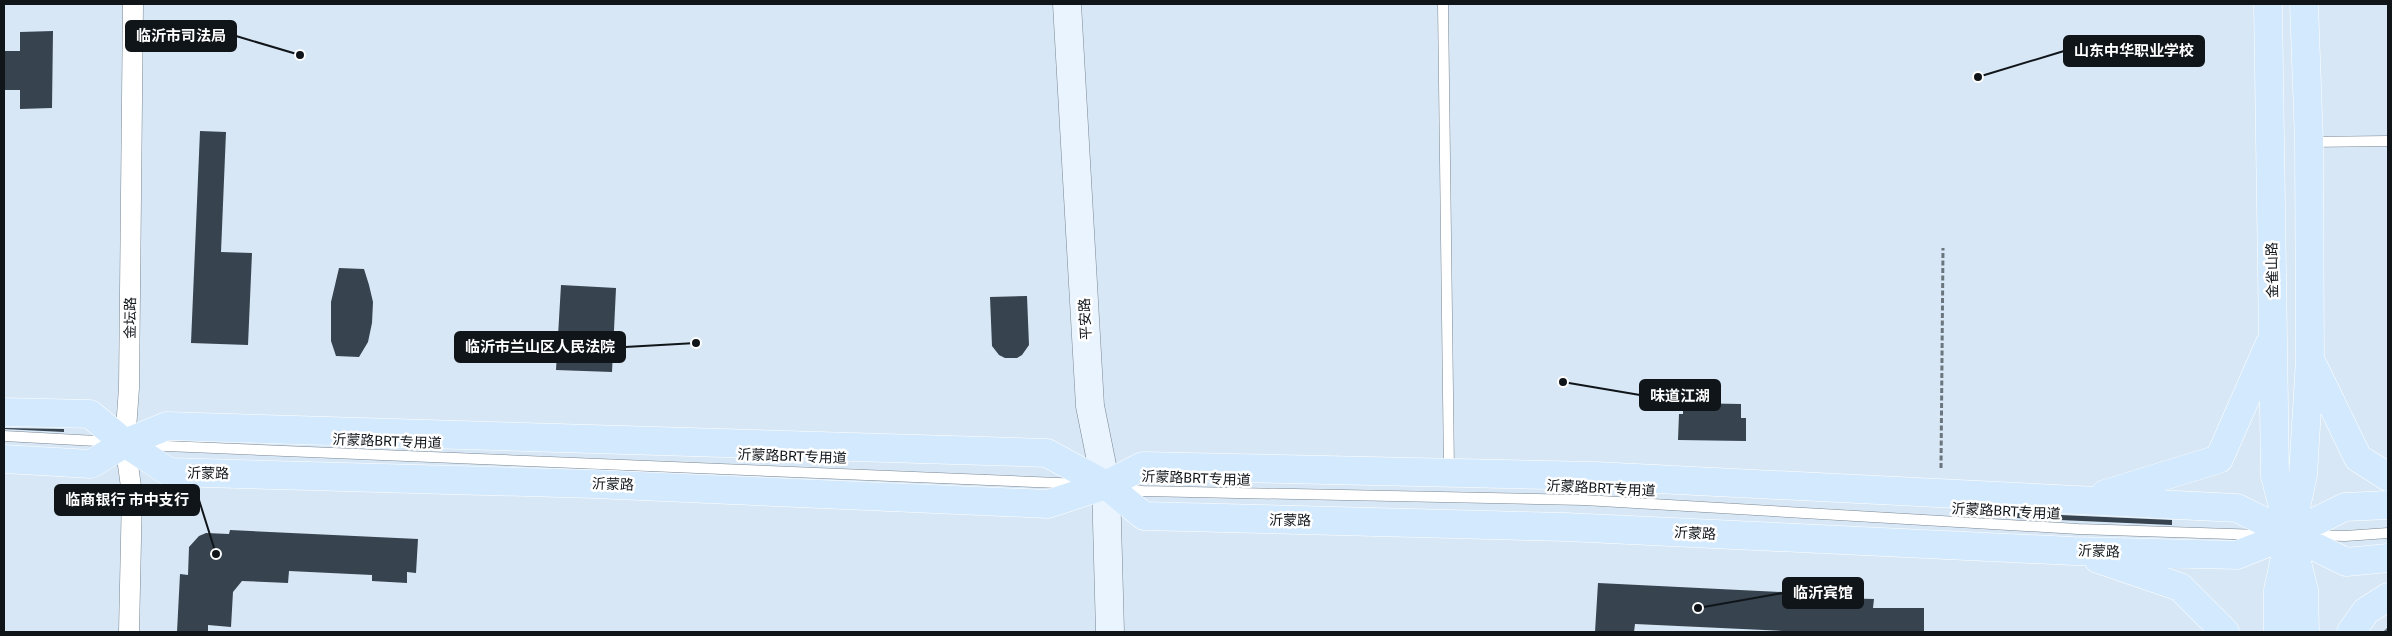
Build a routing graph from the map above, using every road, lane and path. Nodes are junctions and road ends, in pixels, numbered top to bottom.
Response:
1 (133, 4) edge
2 (1066, 4) edge
3 (1443, 4) edge
4 (2268, 4) edge
5 (2304, 4) edge
6 (2388, 140) edge
7 (2309, 142) junction
8 (1943, 248) dead end
9 (2273, 336) junction
10 (2310, 359) junction
11 (4, 412) edge
12 (4, 436) edge
13 (125, 443) junction
14 (4, 459) edge
15 (1941, 468) dead end
16 (1449, 471) junction
17 (2388, 478) edge
18 (1106, 485) junction
19 (2086, 500) junction
20 (2388, 505) edge
21 (2388, 533) edge
22 (2290, 534) junction
23 (2073, 551) junction
24 (2388, 558) edge
25 (2388, 597) edge
26 (2388, 629) edge
27 (130, 632) edge
28 (1110, 632) edge
29 (2225, 632) edge
30 (2278, 632) edge
31 (2305, 632) edge
32 (2351, 632) edge
33 (2385, 632) edge

1 - 13 street, 金坛路
2 - 18 main road, 平安路
3 - 16 lane
4 - 9 main road, 金雀山路
5 - 7 main road, 金雀山路
6 - 7 lane
7 - 10 main road, 金雀山路
8 - 15 path
9 - 19 main road
9 - 22 main road, 金雀山路
10 - 17 main road
10 - 22 main road, 金雀山路
11 - 13 main road, 沂蒙路
12 - 13 lane
13 - 14 main road, 沂蒙路
13 - 18 main road, 沂蒙路
13 - 18 main road, 沂蒙路
13 - 27 street, 金坛路
16 - 18 main road, 沂蒙路
16 - 19 main road, 沂蒙路
18 - 22 lane, 沂蒙路BRT专用道
18 - 23 main road, 沂蒙路
18 - 28 main road, 平安路
19 - 22 main road, 沂蒙路
20 - 22 main road, 沂蒙路
21 - 22 lane, 沂蒙路BRT专用道
22 - 23 main road, 沂蒙路
22 - 24 main road, 沂蒙路
22 - 30 main road, 金雀山路
22 - 31 main road, 金雀山路
23 - 29 main road
25 - 32 main road
26 - 33 path

